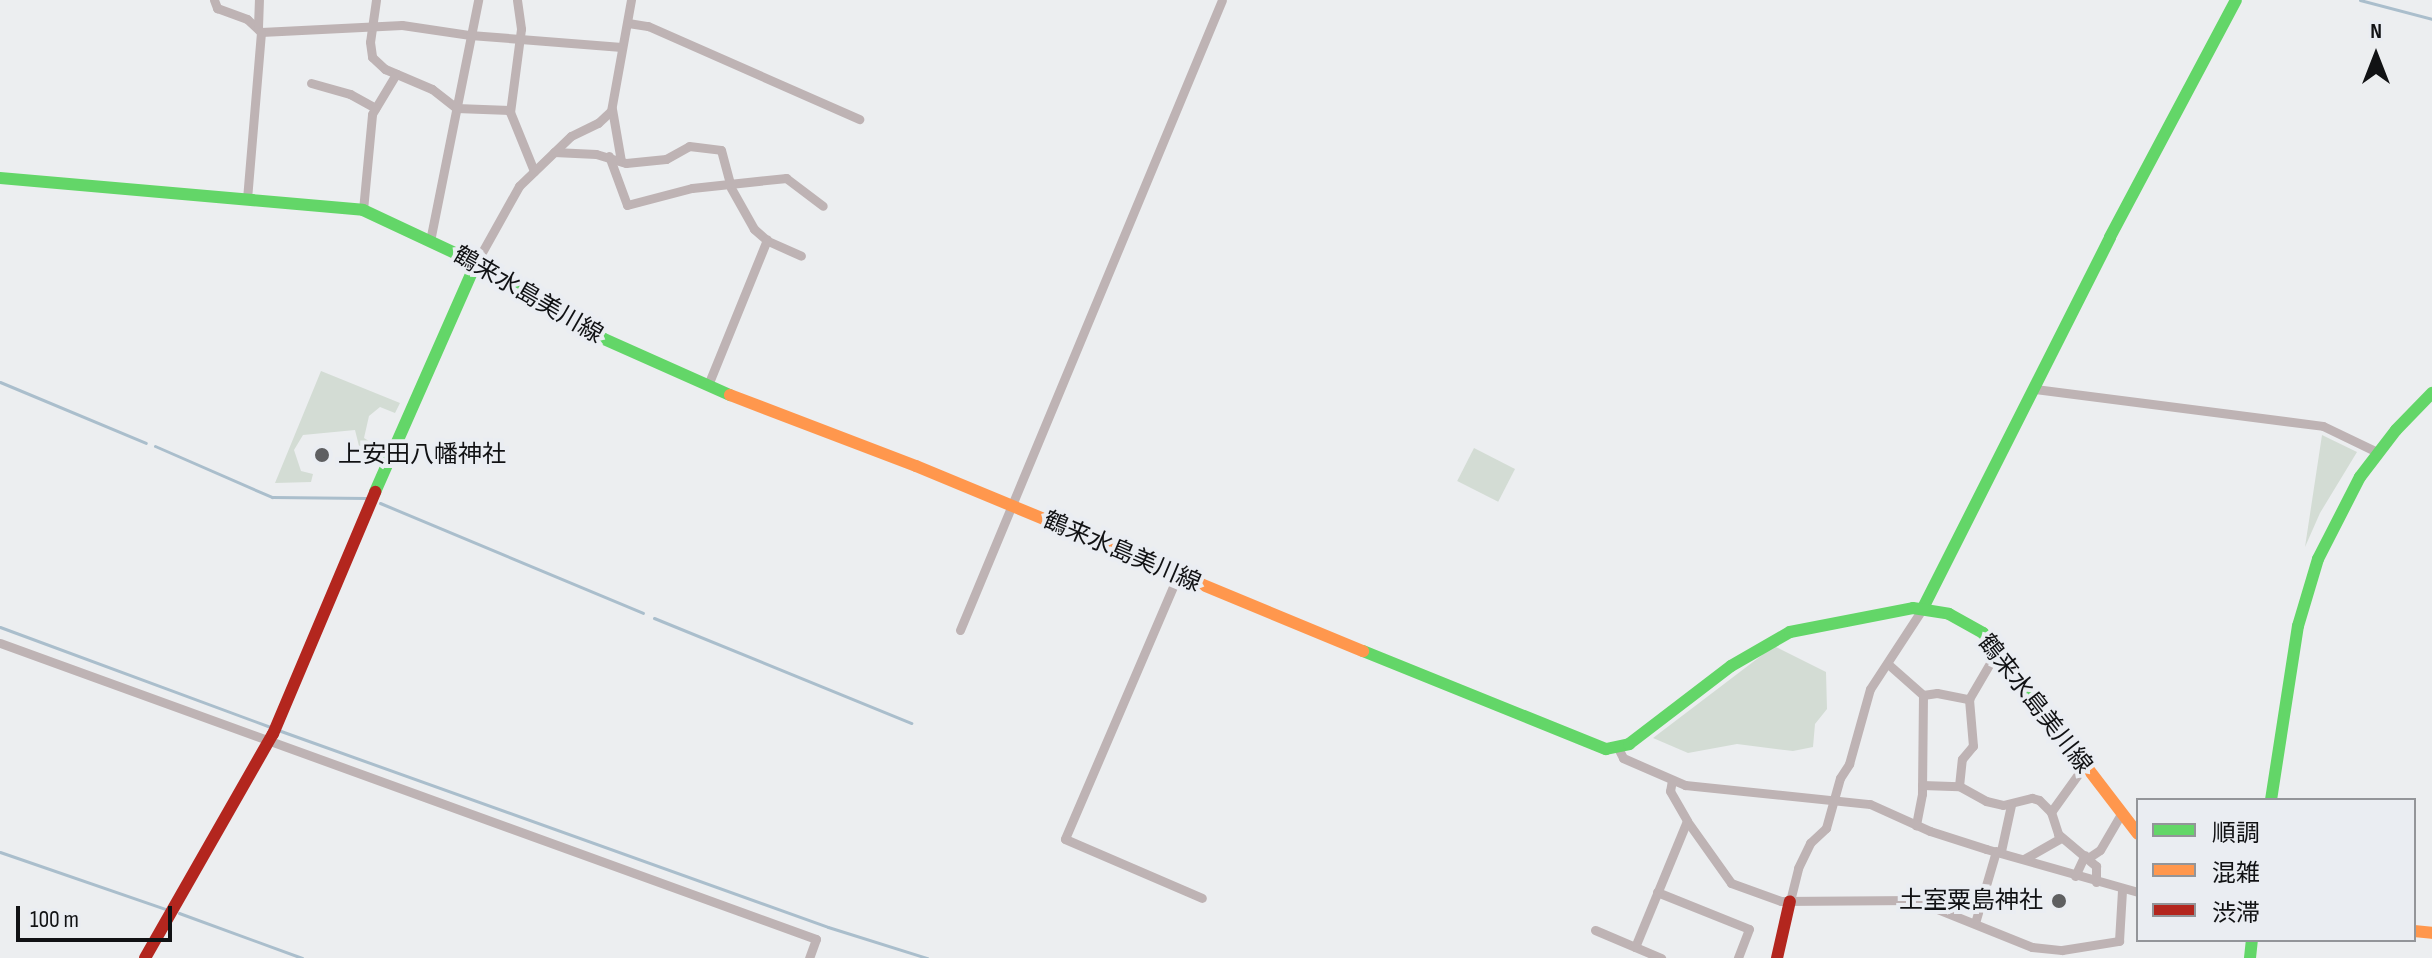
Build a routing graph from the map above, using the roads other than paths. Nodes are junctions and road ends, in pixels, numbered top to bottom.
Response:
1 (214, 0) edge
2 (259, 0) edge
3 (376, 0) edge
4 (478, 0) edge
5 (517, 0) edge
6 (631, 0) edge
7 (1222, 0) edge
8 (2236, 0) edge
9 (628, 23) junction
10 (374, 28) junction
11 (259, 29) junction
12 (470, 35) junction
13 (518, 39) junction
14 (622, 47) junction
15 (396, 74) junction
16 (311, 83) dead end
17 (611, 106) junction
18 (375, 108) junction
19 (456, 108) junction
20 (510, 110) junction
21 (859, 119) dead end
22 (554, 152) junction
23 (609, 156) junction
24 (621, 161) junction
25 (534, 171) junction
26 (0, 178) edge
27 (729, 182) junction
28 (247, 199) junction
29 (823, 206) dead end
30 (363, 210) junction
31 (767, 240) junction
32 (430, 241) junction
33 (801, 256) dead end
34 (476, 263) junction
35 (708, 385) junction
36 (2035, 389) junction
37 (2432, 393) edge
38 (2379, 453) junction
39 (1012, 506) junction
40 (1178, 575) junction
41 (1923, 608) junction
42 (960, 630) dead end
43 (0, 643) edge
44 (1997, 651) junction
45 (1888, 664) junction
46 (1923, 695) junction
47 (1969, 699) junction
48 (273, 734) junction
49 (1618, 748) junction
50 (2084, 766) junction
51 (1672, 780) junction
52 (1922, 785) junction
53 (1959, 786) junction
54 (2271, 798) edge
55 (1835, 799) junction
56 (2011, 805) junction
57 (2051, 812) junction
58 (2121, 814) junction
59 (1687, 821) junction
60 (1916, 825) junction
61 (2136, 832) edge
62 (2061, 838) junction
63 (1998, 851) junction
64 (2086, 856) junction
65 (2024, 859) junction
66 (2075, 876) junction
67 (2096, 882) junction
68 (2122, 890) junction
69 (1657, 892) junction
70 (2136, 892) edge
71 (1202, 898) dead end
72 (1790, 901) junction
73 (1975, 923) junction
74 (1595, 930) dead end
75 (1635, 947) junction
76 (145, 958) edge
77 (809, 958) edge
78 (1661, 958) edge
79 (1738, 958) edge
80 (1777, 958) edge

1 - 11 street
2 - 11 street
3 - 10 street
4 - 12 street
5 - 13 street
6 - 9 street
7 - 39 street
8 - 36 main road
9 - 14 street
9 - 21 street
10 - 11 street
10 - 12 street
10 - 15 street
11 - 28 street
12 - 13 street
12 - 19 street
13 - 14 street
13 - 20 street
14 - 17 street
15 - 18 street
15 - 19 street
16 - 18 street
17 - 22 street
17 - 24 street
18 - 30 street
19 - 20 street
19 - 32 street
20 - 25 street
22 - 23 street
22 - 25 street
23 - 24 street
23 - 27 street
24 - 27 street
25 - 34 street
26 - 28 main road, 鶴来水島美川線
27 - 29 street
27 - 31 street
28 - 30 main road, 鶴来水島美川線
30 - 32 main road, 鶴来水島美川線
31 - 33 street
31 - 35 street
32 - 34 main road, 鶴来水島美川線
34 - 35 main road, 鶴来水島美川線
34 - 48 main road
35 - 39 main road, 鶴来水島美川線
36 - 38 street
36 - 41 main road
37 - 38 main road
38 - 54 main road
39 - 40 main road, 鶴来水島美川線
39 - 42 street
40 - 49 main road, 鶴来水島美川線
40 - 71 street
41 - 44 main road, 鶴来水島美川線
41 - 45 street
41 - 49 main road, 鶴来水島美川線
43 - 48 street
44 - 47 street
44 - 50 main road, 鶴来水島美川線
45 - 46 street
45 - 55 street
46 - 47 street
46 - 52 street
47 - 53 street
48 - 76 main road
48 - 77 street
49 - 51 street
50 - 57 street
50 - 58 main road, 鶴来水島美川線
51 - 55 street
51 - 59 street
52 - 53 street
52 - 60 street
53 - 56 street
55 - 60 street
55 - 72 street
56 - 57 street
56 - 63 street
57 - 62 street
58 - 61 main road, 鶴来水島美川線
58 - 64 street
59 - 69 street
59 - 72 street
60 - 63 street
62 - 64 street
62 - 65 street
63 - 65 street
63 - 73 street
64 - 66 street
64 - 67 street
65 - 66 street
66 - 67 street
67 - 68 street
68 - 70 street
68 - 73 street
69 - 75 street
69 - 79 street
72 - 73 street
72 - 80 main road
74 - 75 street
75 - 78 street

